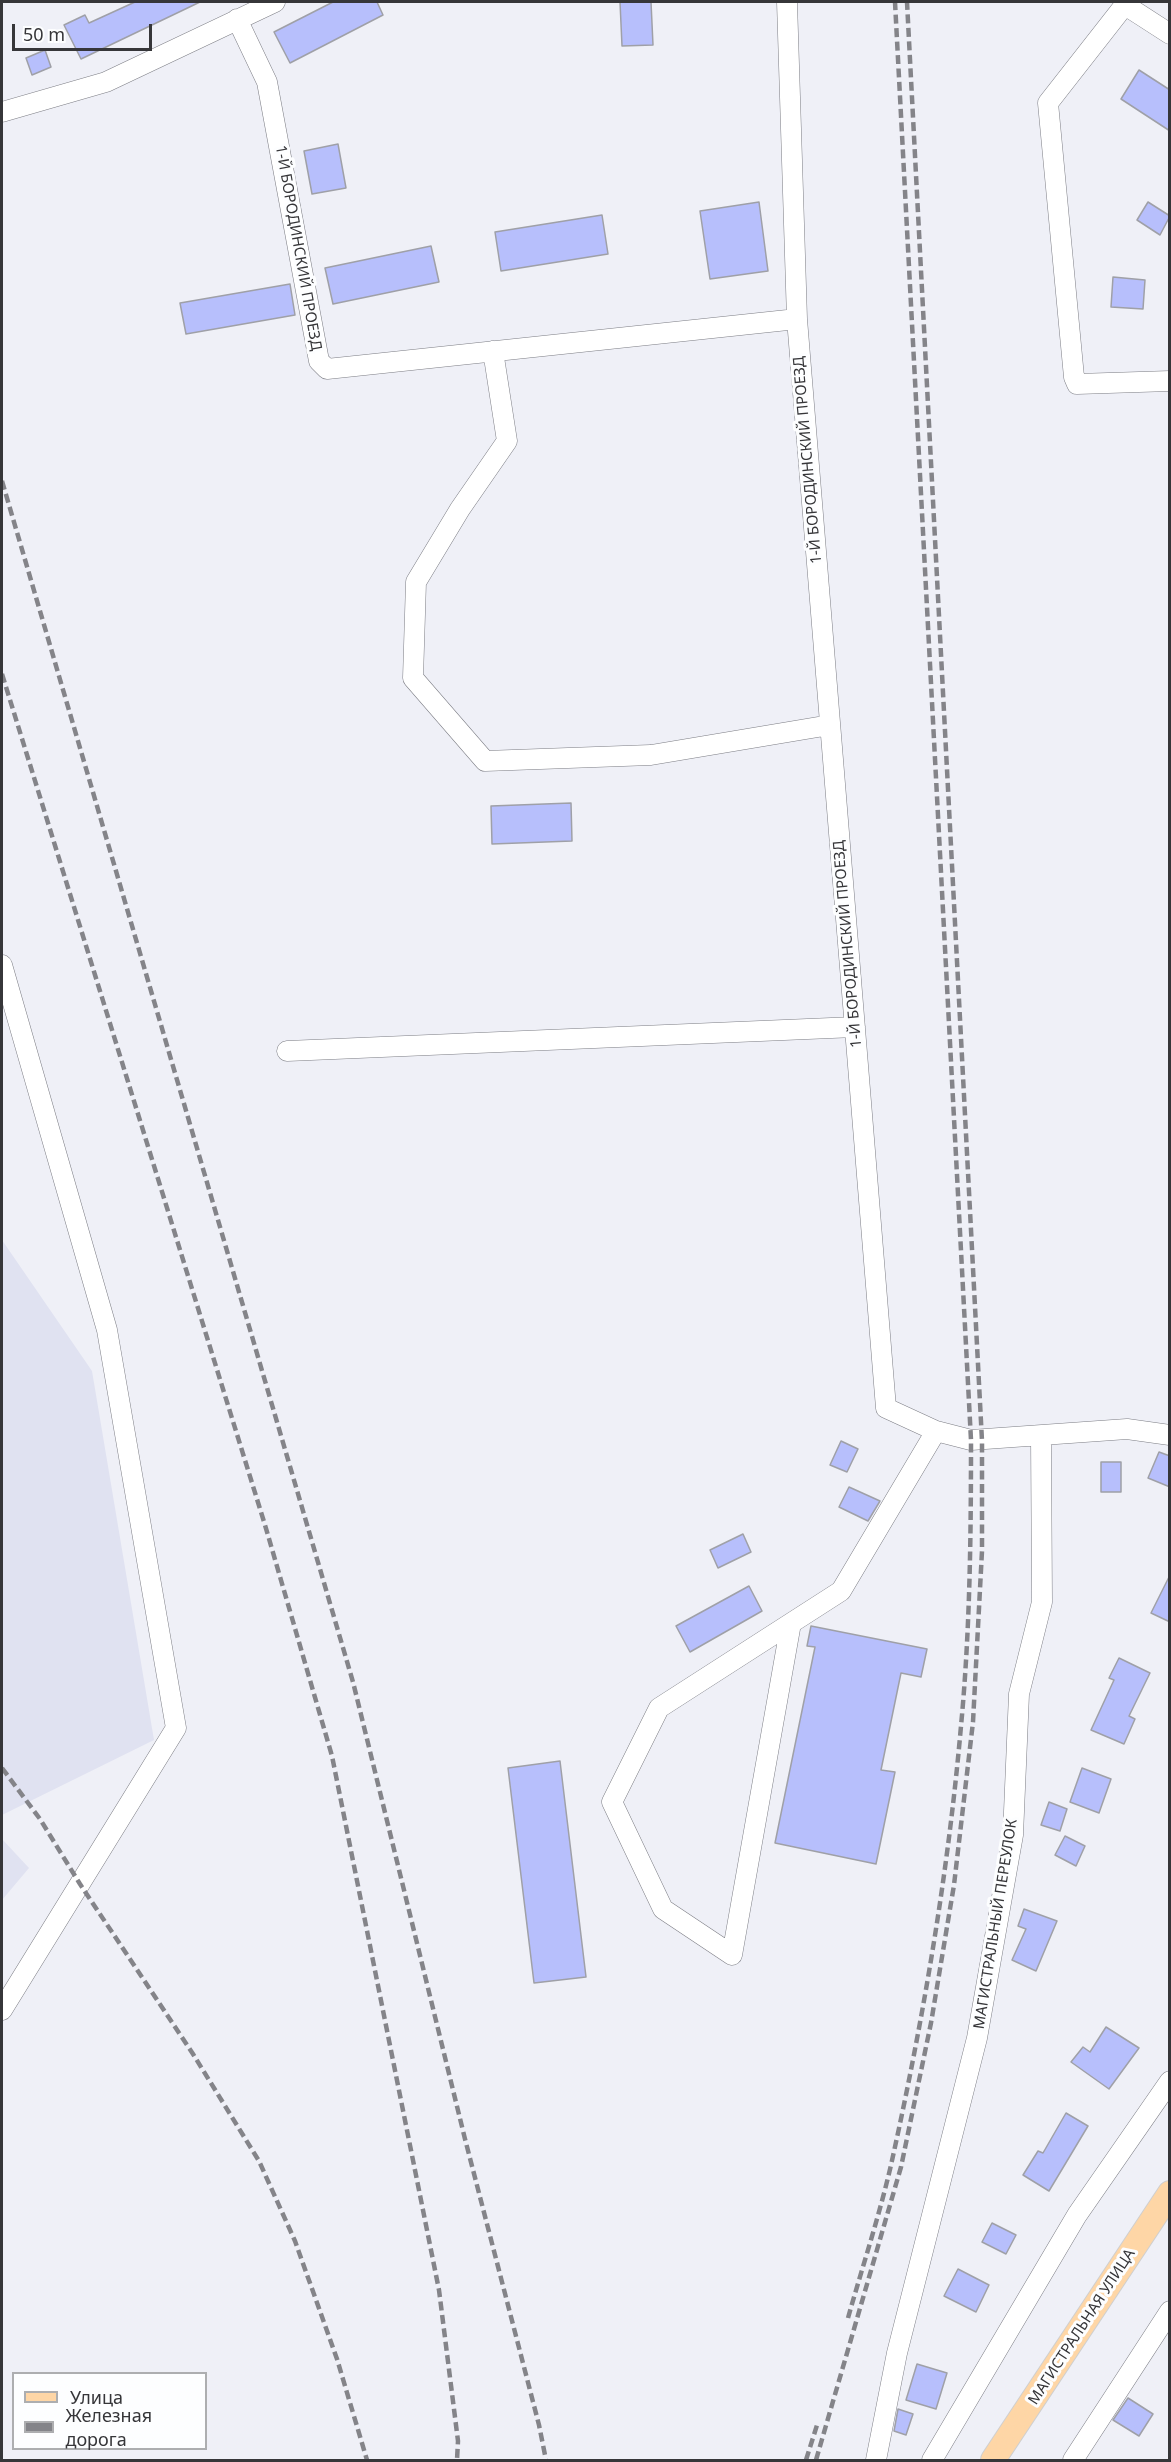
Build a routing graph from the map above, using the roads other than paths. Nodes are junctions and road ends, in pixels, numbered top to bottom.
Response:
1 (275, 2) edge
2 (787, 2) edge
3 (1126, 3) edge
4 (237, 19) junction
5 (1170, 34) edge
6 (2, 112) edge
7 (797, 320) junction
8 (493, 351) junction
9 (1170, 381) edge
10 (830, 725) junction
11 (2, 965) edge
12 (855, 1027) junction
13 (287, 1051) dead end
14 (936, 1431) junction
15 (1170, 1435) edge
16 (1041, 1436) junction
17 (791, 1623) junction
18 (2, 2010) edge
19 (1170, 2081) edge
20 (1170, 2193) edge
21 (1170, 2311) edge
22 (876, 2460) edge
23 (932, 2460) edge
24 (993, 2460) edge
25 (1073, 2460) edge

1 - 4 street
2 - 7 street, 1-Й БОРОДИНСКИЙ ПРОЕЗД
3 - 5 street
3 - 9 street
4 - 6 street
4 - 8 street, 1-Й БОРОДИНСКИЙ ПРОЕЗД
7 - 8 street, 1-Й БОРОДИНСКИЙ ПРОЕЗД
7 - 10 street, 1-Й БОРОДИНСКИЙ ПРОЕЗД
8 - 10 street
10 - 12 street, 1-Й БОРОДИНСКИЙ ПРОЕЗД
11 - 18 street
12 - 13 street
12 - 14 street, 1-Й БОРОДИНСКИЙ ПРОЕЗД
14 - 16 street, 1-Й БОРОДИНСКИЙ ПРОЕЗД
14 - 17 street
15 - 16 street
16 - 22 street, МАГИСТРАЛЬНЫЙ ПЕРЕУЛОК
17 - 17 street
19 - 23 street
20 - 24 main road, МАГИСТРАЛЬНАЯ УЛИЦА
21 - 25 street

